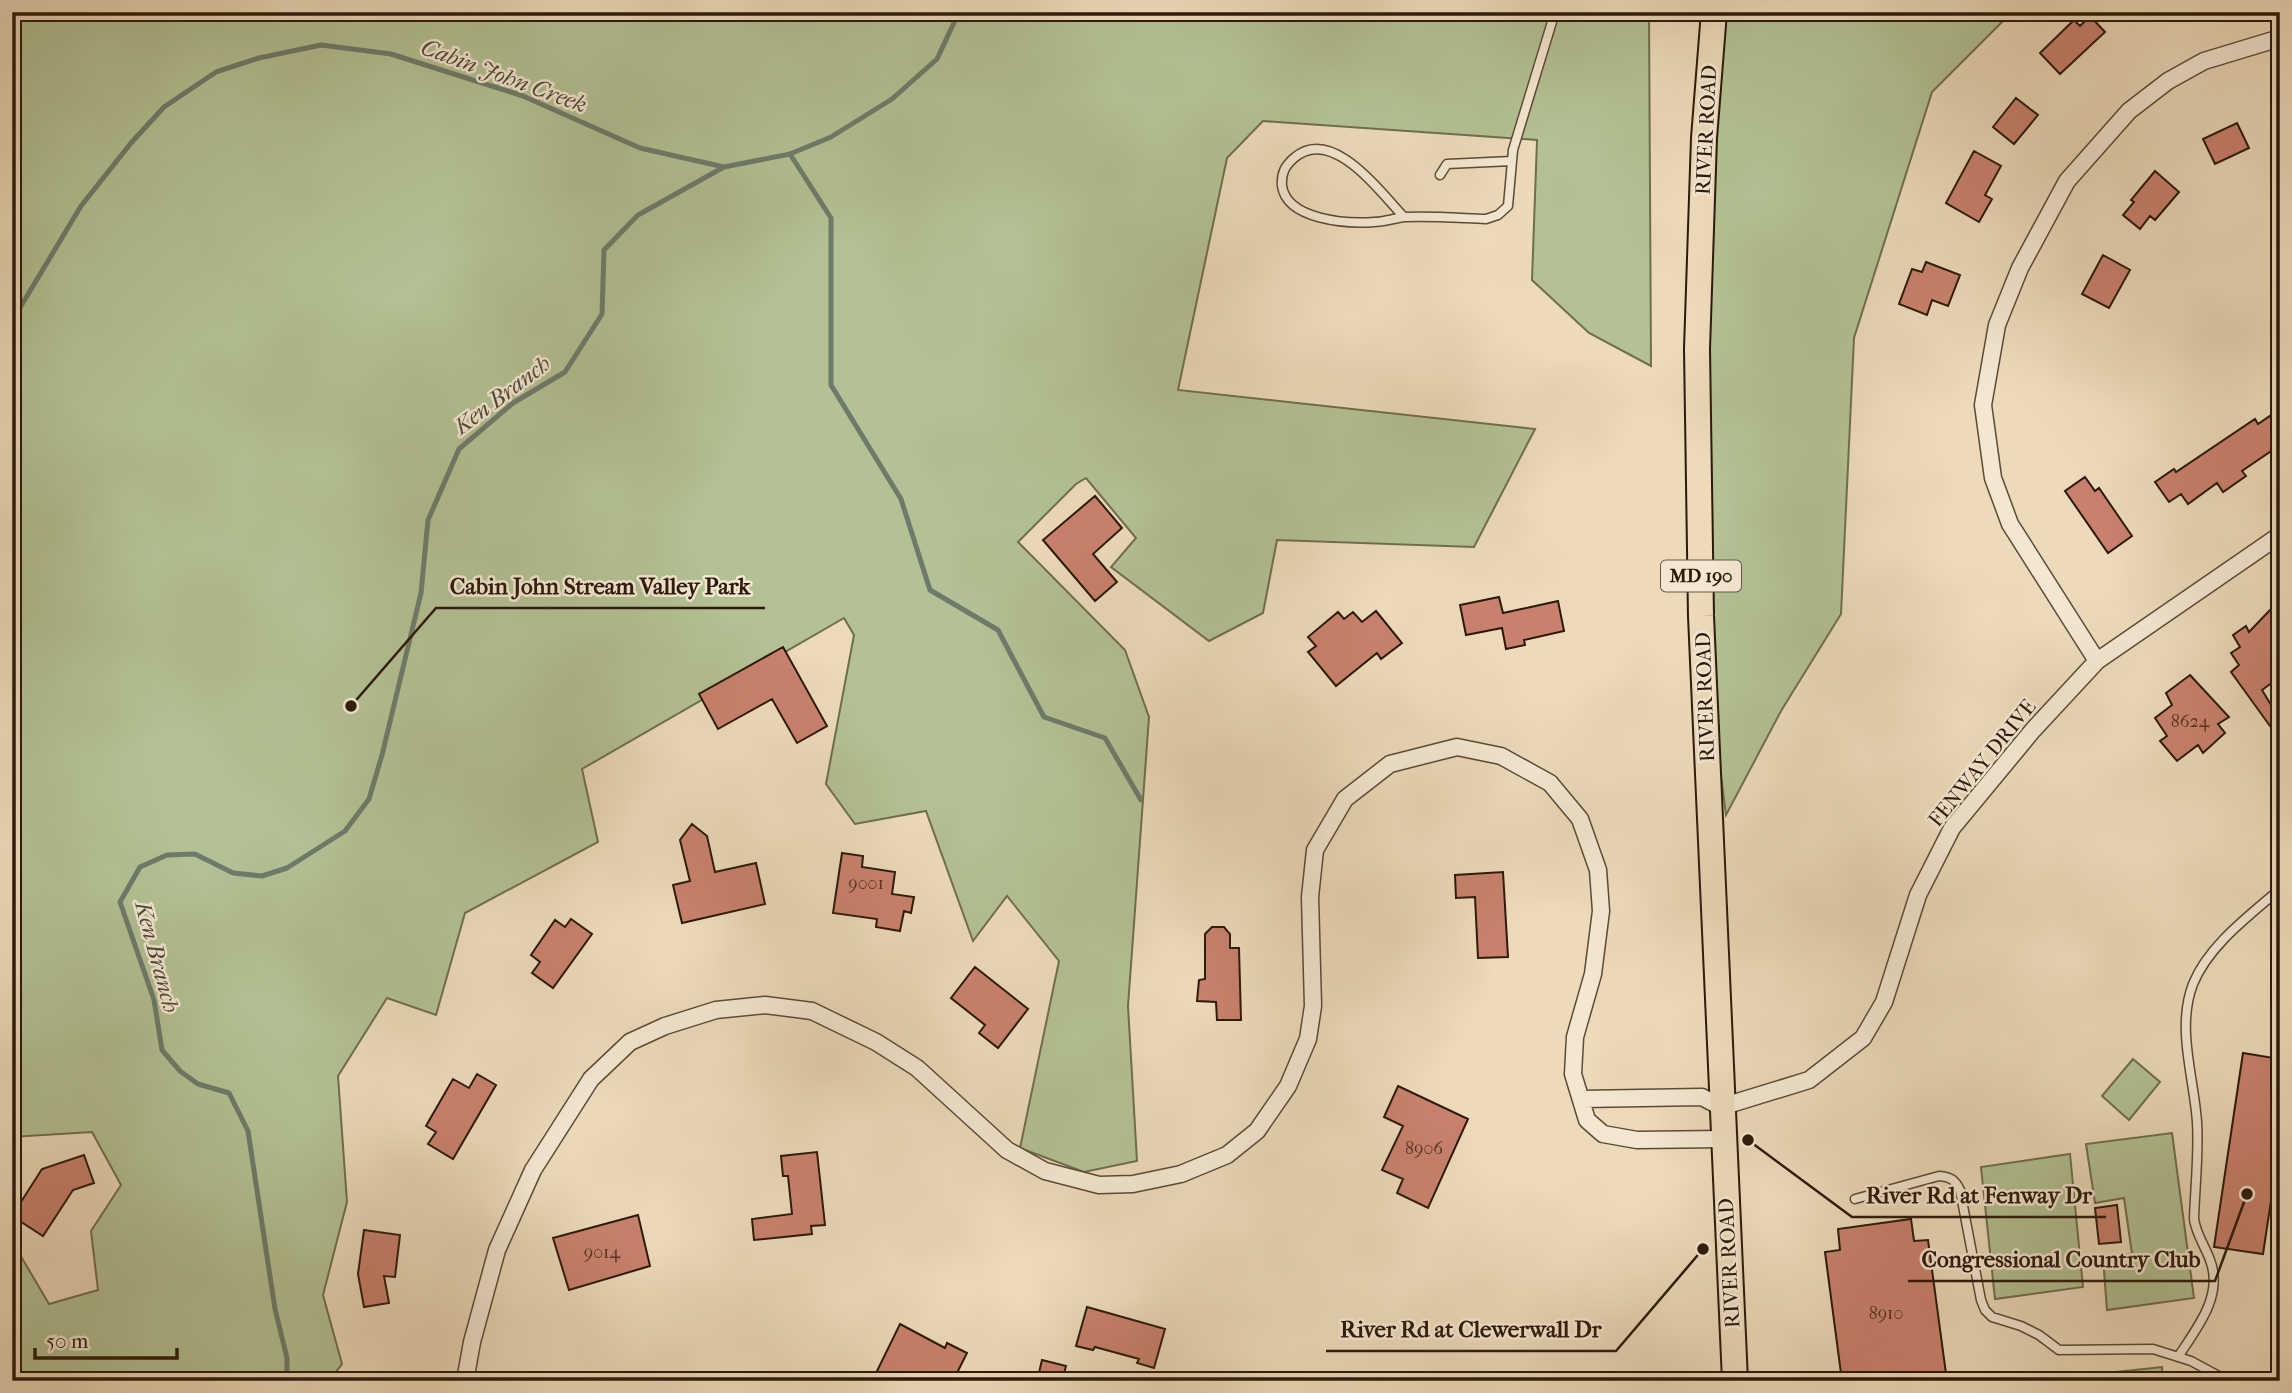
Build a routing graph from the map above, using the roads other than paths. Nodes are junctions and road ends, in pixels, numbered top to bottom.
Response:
1 (1555, 12) edge
2 (1714, 12) edge
3 (2280, 38) edge
4 (1512, 162) junction
5 (1440, 175) dead end
6 (1404, 217) junction
7 (2280, 535) edge
8 (2097, 660) junction
9 (2280, 890) edge
10 (1581, 1099) junction
11 (1721, 1107) junction
12 (1723, 1139) junction
13 (1855, 1199) dead end
14 (2178, 1357) junction
15 (465, 1381) edge
16 (1735, 1381) edge
17 (2228, 1381) edge

1 - 4 lane
2 - 11 main road, RIVER ROAD / MD 190
3 - 8 street
4 - 5 lane
4 - 6 lane
6 - 6 lane
7 - 8 street, FENWAY DRIVE
8 - 11 street, FENWAY DRIVE
9 - 14 lane
10 - 11 street
10 - 12 street
10 - 15 street
11 - 12 main road, RIVER ROAD / MD 190
12 - 16 main road, RIVER ROAD / MD 190
13 - 14 lane
14 - 17 lane

